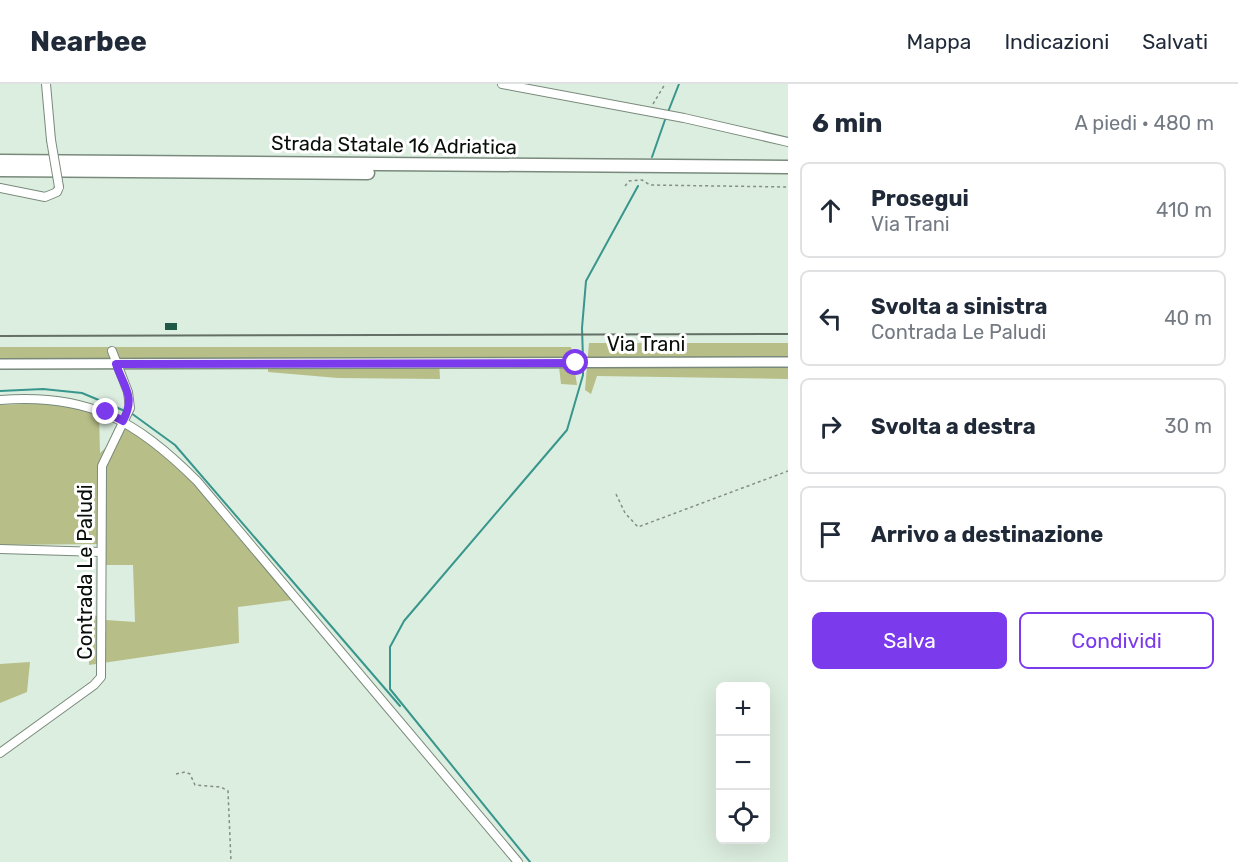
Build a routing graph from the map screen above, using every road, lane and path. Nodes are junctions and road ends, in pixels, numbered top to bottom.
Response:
1 (46, 84) edge
2 (502, 84) edge
3 (665, 84) edge
4 (653, 112) junction
5 (788, 142) edge
6 (0, 160) edge
7 (788, 167) edge
8 (0, 170) edge
9 (788, 175) edge
10 (625, 186) dead end
11 (788, 187) edge
12 (0, 188) edge
13 (112, 351) dead end
14 (788, 362) edge
15 (0, 364) edge
16 (116, 364) junction
17 (0, 400) edge
18 (127, 415) junction
19 (788, 471) edge
20 (615, 494) dead end
21 (0, 549) edge
22 (101, 552) junction
23 (0, 753) edge
24 (176, 774) dead end
25 (231, 862) edge
26 (518, 862) edge

1 - 12 street, bridge
2 - 4 street
3 - 4 path
4 - 5 street
6 - 7 highway, Strada Statale 16 Adriatica
8 - 9 highway, Strada Statale 16 Adriatica
10 - 11 path
13 - 16 street
14 - 16 main road, Via Trani
15 - 16 main road, Via Trani
16 - 18 street
17 - 18 street
18 - 22 street, Contrada Le Paludi
18 - 26 street
19 - 20 path
21 - 22 street
22 - 23 street, Contrada Le Paludi
24 - 25 path

